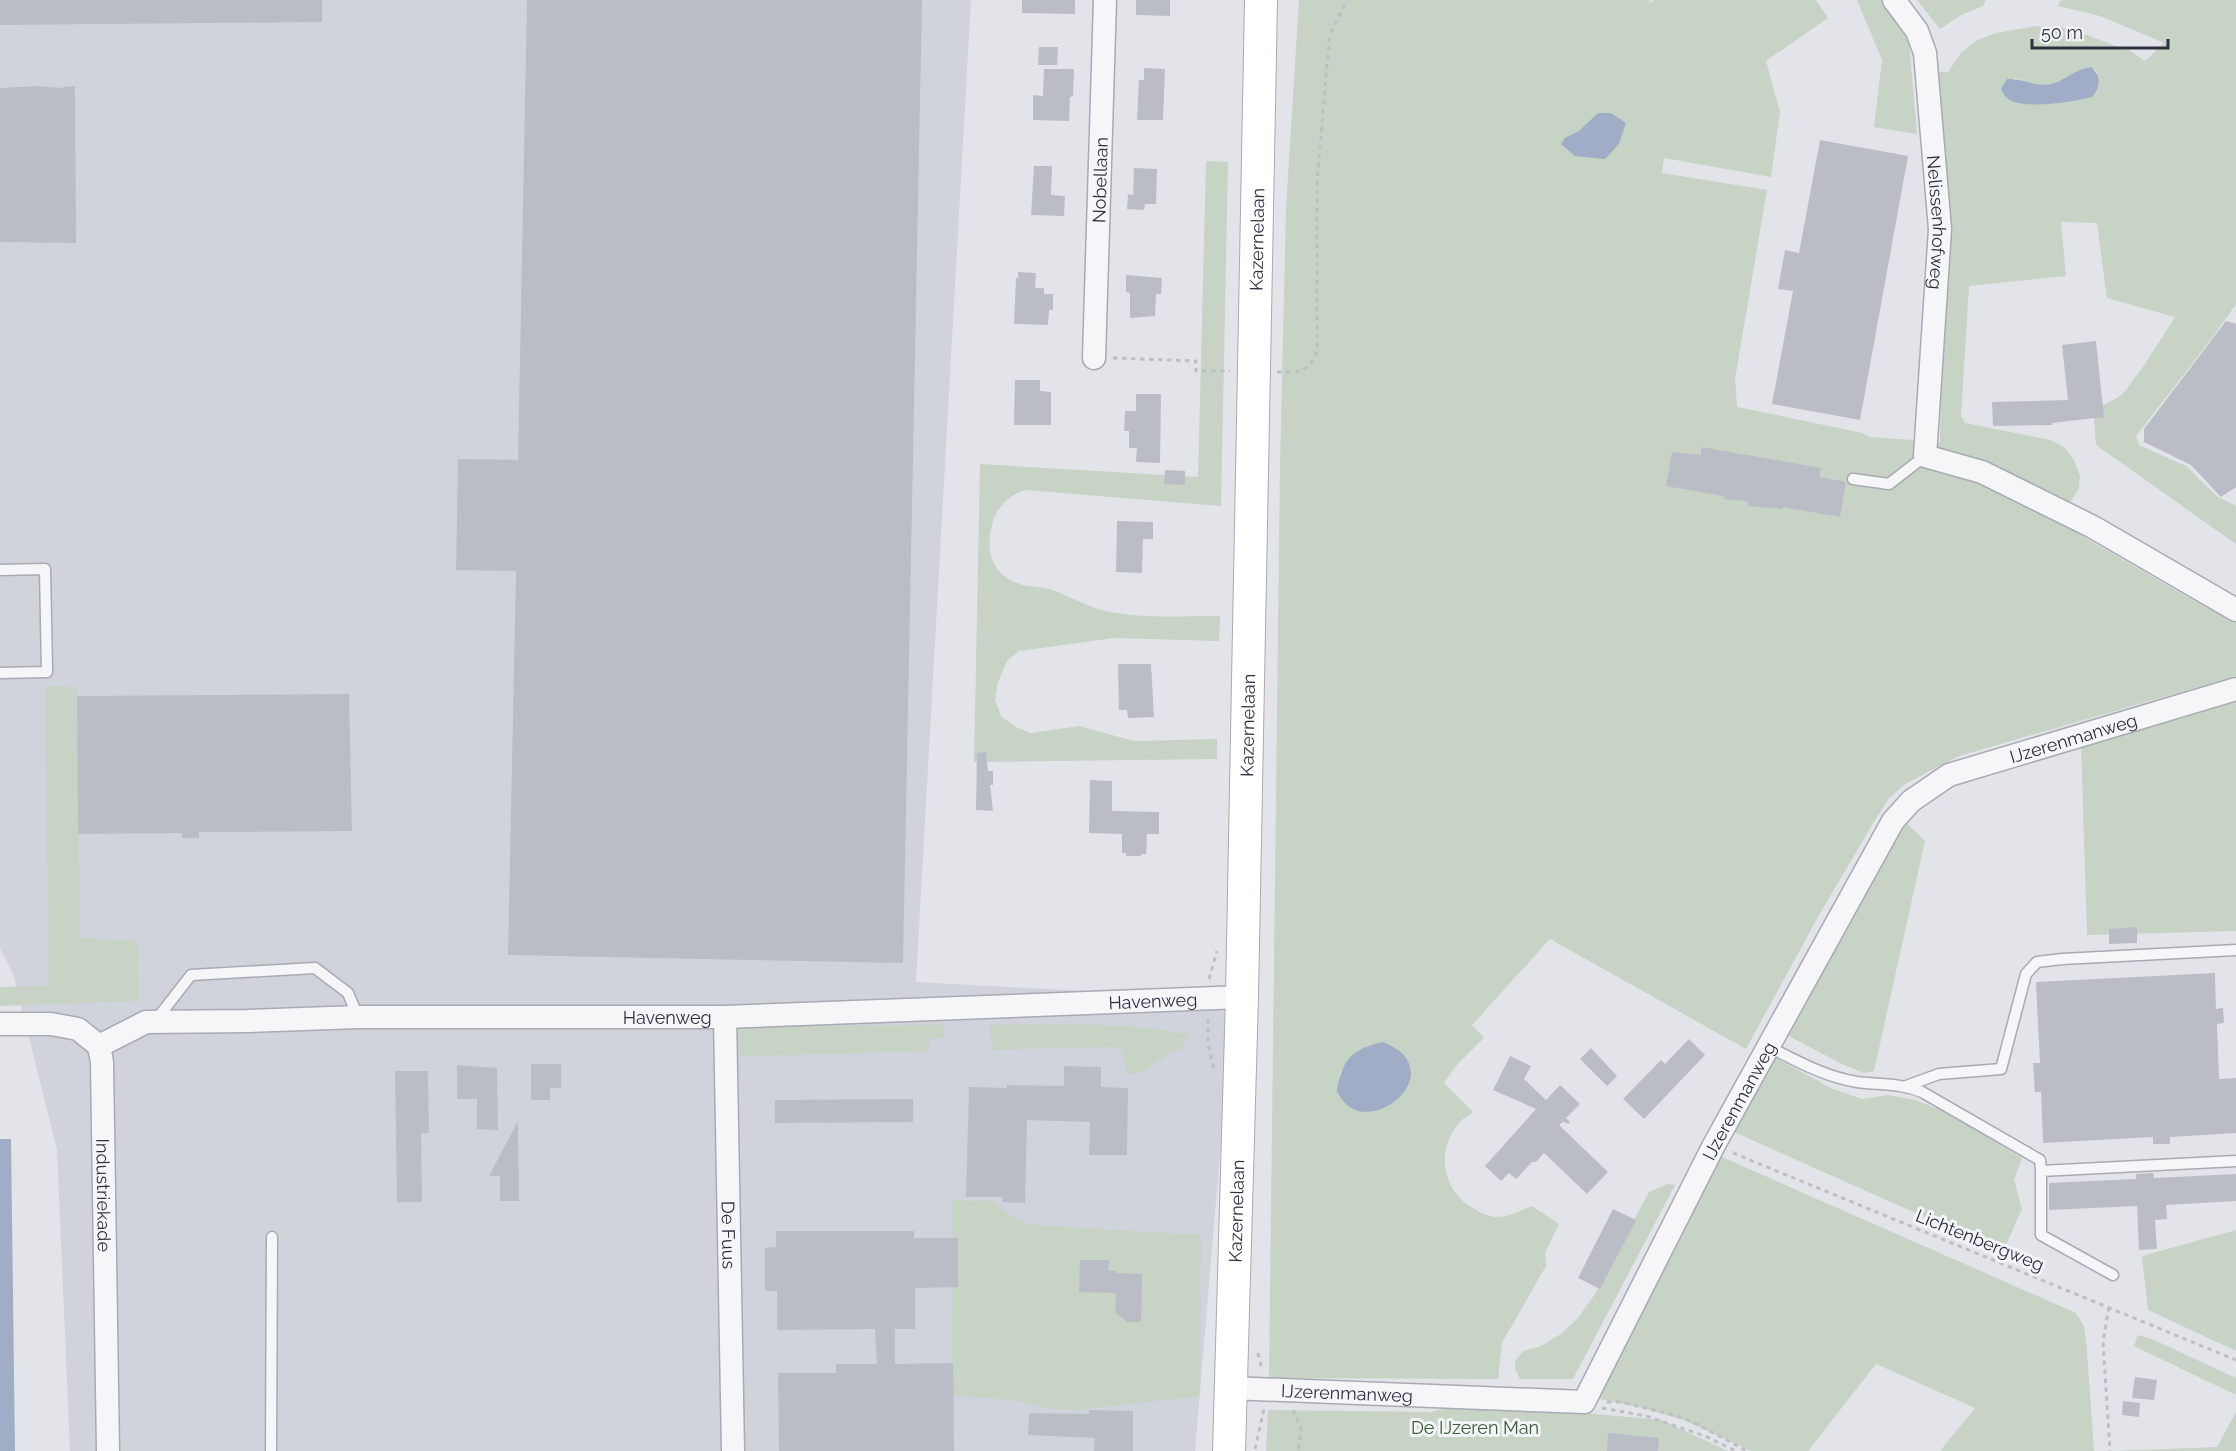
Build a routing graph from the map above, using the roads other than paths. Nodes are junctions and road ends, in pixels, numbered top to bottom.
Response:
1 (1105, 0) edge
2 (1261, 0) edge
3 (1894, 0) edge
4 (1095, 358) road end
5 (1924, 456) junction
6 (1853, 479) dead end
7 (0, 570) edge
8 (2236, 610) edge
9 (0, 673) edge
10 (2236, 689) edge
11 (2236, 950) edge
12 (1242, 997) junction
13 (358, 1017) junction
14 (725, 1017) junction
15 (155, 1022) junction
16 (0, 1024) edge
17 (99, 1046) junction
18 (1769, 1047) junction
19 (1906, 1086) junction
20 (2236, 1161) edge
21 (2041, 1171) junction
22 (272, 1237) dead end
23 (2113, 1275) dead end
24 (1230, 1388) junction
25 (108, 1451) edge
26 (271, 1451) edge
27 (733, 1451) edge
28 (1229, 1451) edge

1 - 4 street, Nobellaan
2 - 12 street, Kazernelaan
3 - 5 street, Nelissenhofweg
5 - 6 lane
5 - 8 street
7 - 9 lane
10 - 18 street, IJzerenmanweg
11 - 19 lane
12 - 14 street, Havenweg
12 - 24 street, Kazernelaan
13 - 14 street, Havenweg
13 - 15 street, Havenweg
13 - 15 lane
14 - 27 street, De Fuus
15 - 17 street, Havenweg
16 - 17 street
17 - 25 street, Industriekade
18 - 19 lane
18 - 24 street, IJzerenmanweg
19 - 21 lane
20 - 21 lane
21 - 23 lane
22 - 26 lane
24 - 28 street, Kazernelaan

